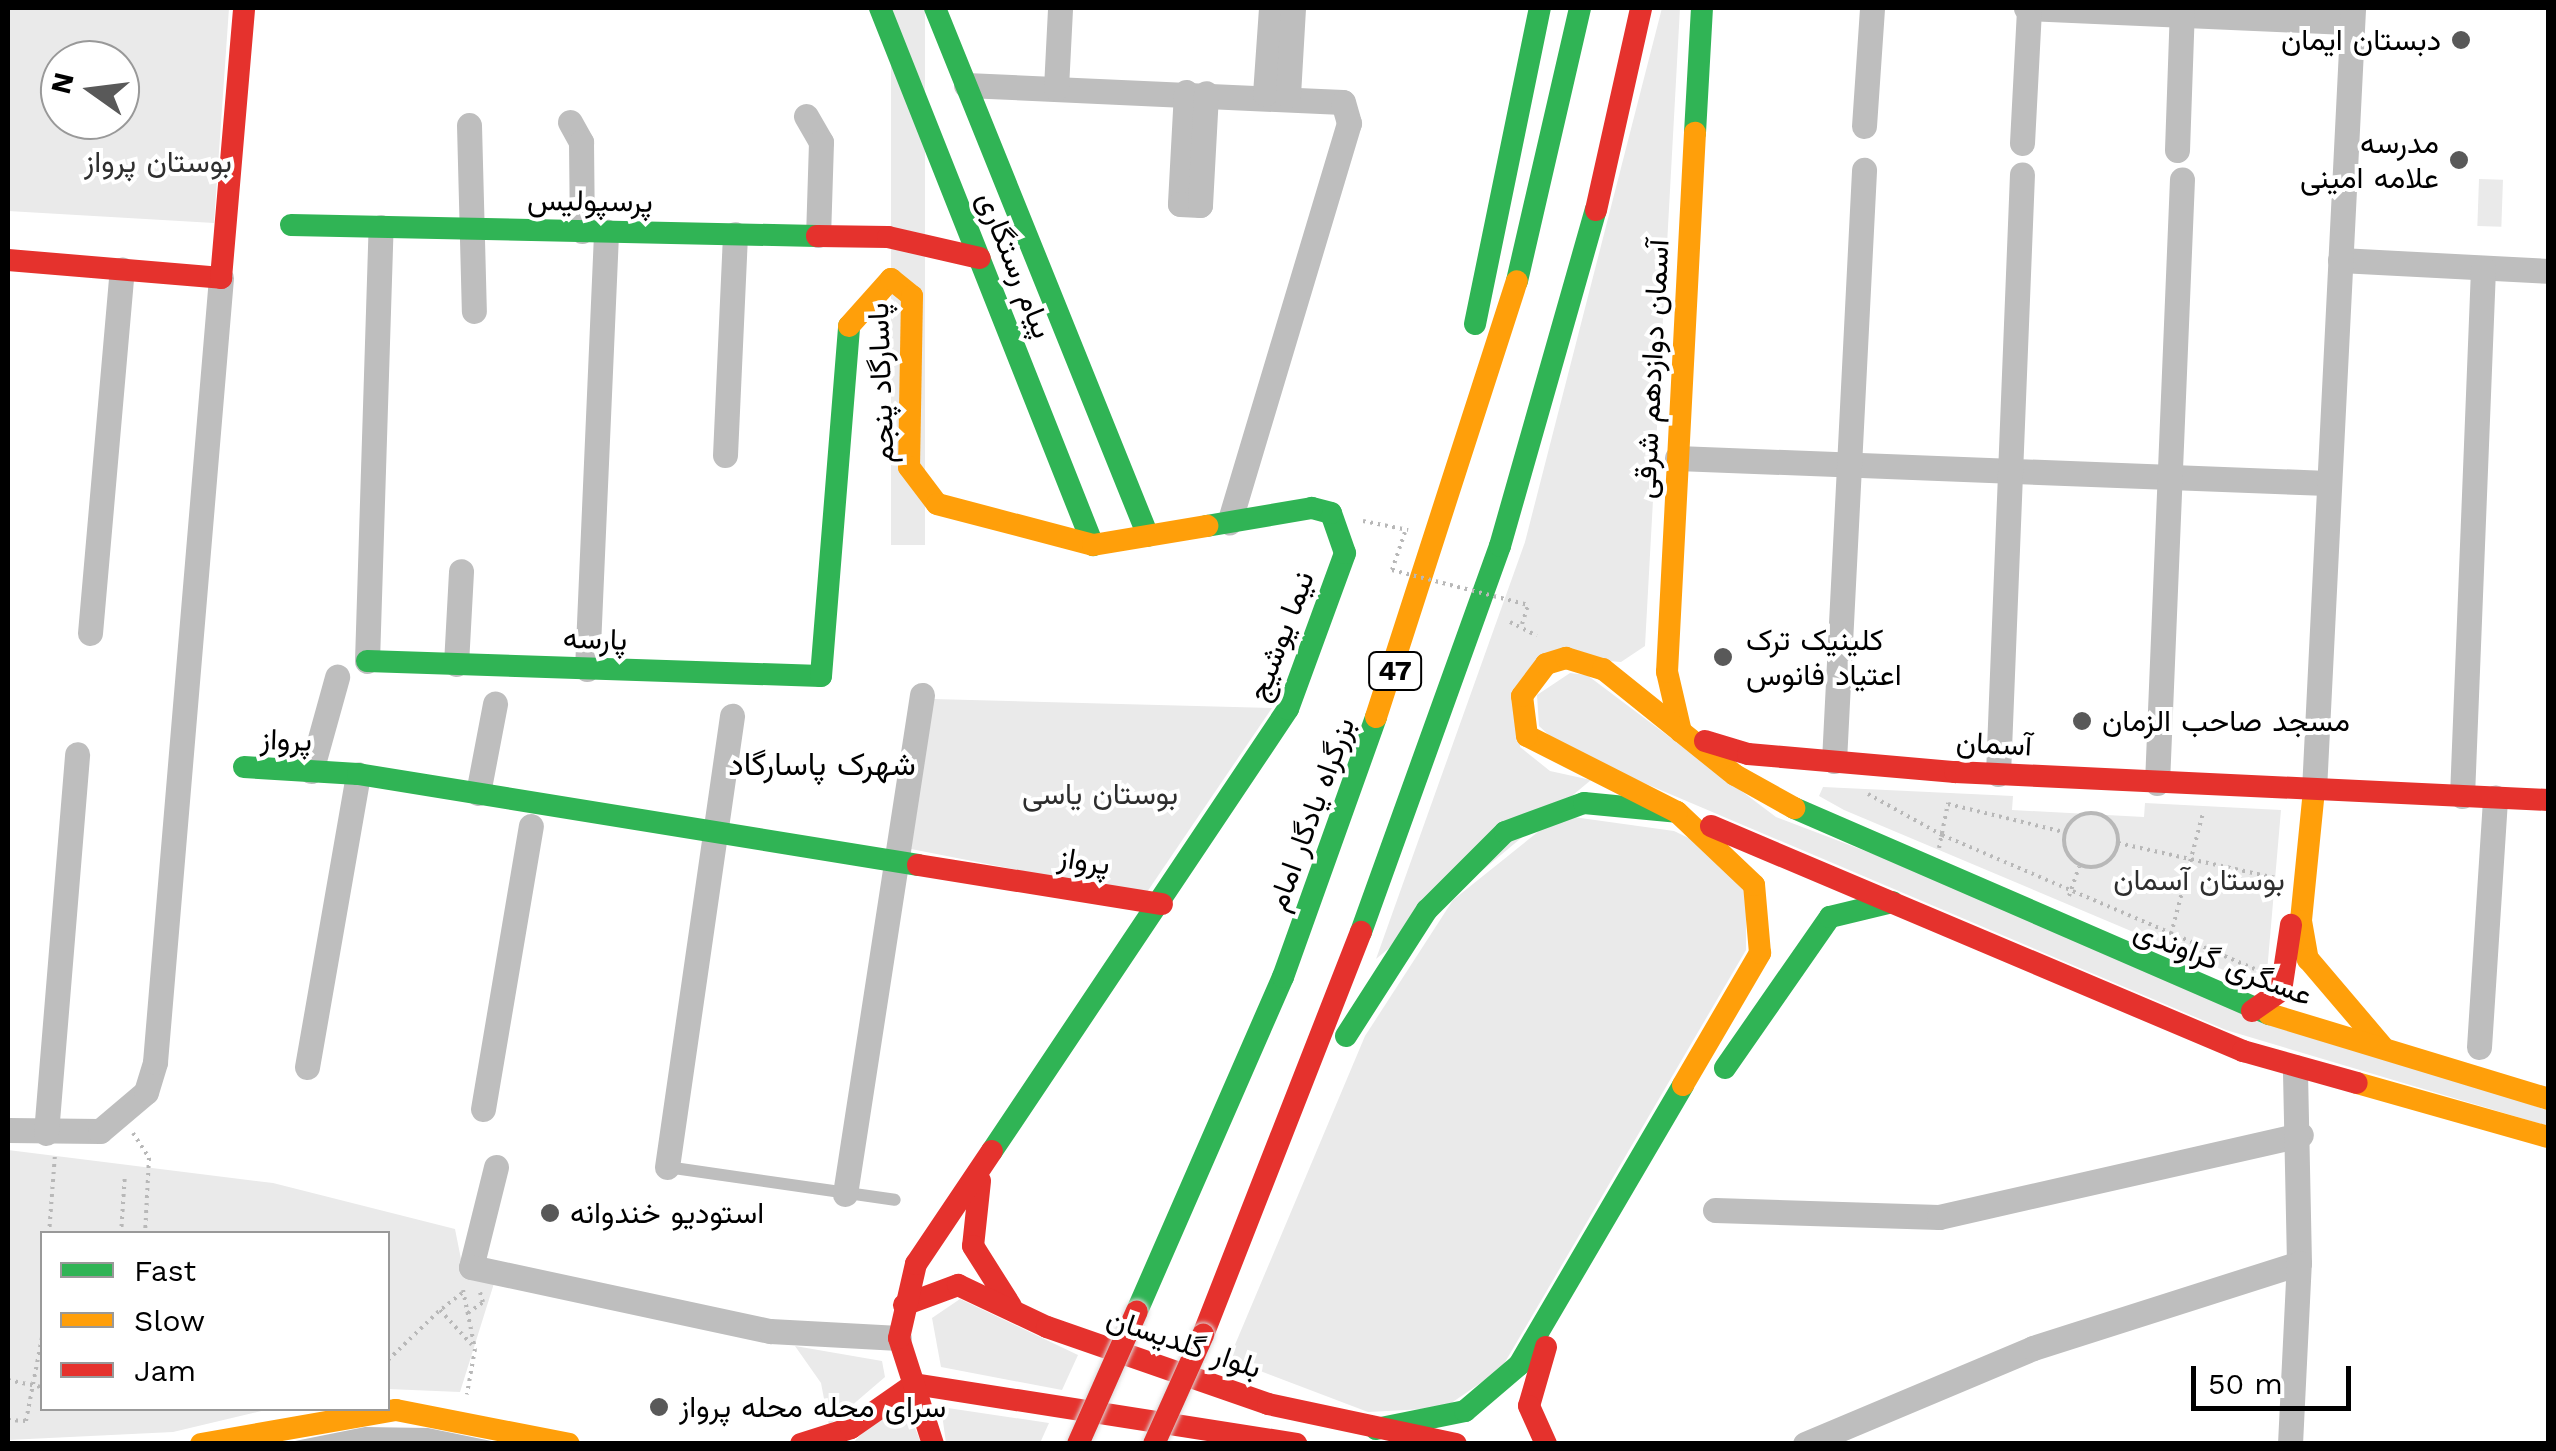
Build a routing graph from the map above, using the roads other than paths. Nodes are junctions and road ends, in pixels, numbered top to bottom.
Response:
1 (244, 8) edge
2 (880, 8) edge
3 (935, 8) edge
4 (1060, 8) edge
5 (1271, 8) edge
6 (1292, 8) edge
7 (1540, 8) edge
8 (1580, 8) edge
9 (1641, 8) edge
10 (1702, 8) edge
11 (1872, 8) edge
12 (2028, 8) edge
13 (2182, 11) edge
14 (2353, 15) edge
15 (966, 84) junction
16 (1056, 88) junction
17 (1276, 94) junction
18 (806, 116) dead end
19 (570, 122) dead end
20 (469, 125) dead end
21 (1864, 126) dead end
22 (2022, 144) dead end
23 (2177, 150) dead end
24 (1864, 170) dead end
25 (2022, 174) dead end
26 (2182, 180) dead end
27 (954, 192) junction
28 (291, 225) dead end
29 (381, 227) junction
30 (478, 228) junction
31 (594, 231) junction
32 (736, 234) junction
33 (818, 235) junction
34 (888, 236) junction
35 (980, 258) junction
36 (8, 260) edge
37 (2340, 260) junction
38 (2483, 268) junction
39 (122, 269) junction
40 (2548, 271) edge
41 (221, 278) junction
42 (474, 311) dead end
43 (725, 456) dead end
44 (1677, 458) junction
45 (1850, 464) junction
46 (2010, 470) junction
47 (2170, 477) junction
48 (2328, 483) junction
49 (1229, 522) junction
50 (1442, 535) junction
51 (1148, 536) junction
52 (1093, 545) junction
53 (460, 571) dead end
54 (1670, 594) junction
55 (90, 634) dead end
56 (1586, 660) junction
57 (367, 662) joint
58 (456, 664) junction
59 (587, 669) junction
60 (821, 676) joint
61 (338, 677) dead end
62 (922, 695) dead end
63 (495, 704) dead end
64 (732, 716) dead end
65 (1681, 732) junction
66 (77, 754) dead end
67 (1834, 762) junction
68 (311, 770) junction
69 (1998, 774) junction
70 (2157, 782) junction
71 (357, 786) junction
72 (2308, 790) junction
73 (478, 793) junction
74 (2462, 796) junction
75 (2495, 798) junction
76 (2548, 800) edge
77 (1677, 812) junction
78 (1821, 824) junction
79 (531, 826) junction
80 (715, 844) junction
81 (895, 873) junction
82 (1892, 902) junction
83 (1162, 904) junction
84 (1148, 926) junction
85 (2252, 1011) junction
86 (2479, 1047) dead end
87 (2390, 1053) junction
88 (306, 1067) dead end
89 (2296, 1067) junction
90 (2548, 1099) edge
91 (484, 1109) dead end
92 (1292, 1123) junction
93 (8, 1130) edge
94 (51, 1134) junction
95 (2300, 1135) junction
96 (2548, 1137) edge
97 (989, 1162) junction
98 (668, 1167) joint
99 (496, 1168) dead end
100 (845, 1194) junction
101 (895, 1200) dead end
102 (1715, 1210) dead end
103 (2299, 1263) junction
104 (904, 1305) junction
105 (1016, 1312) junction
106 (899, 1338) junction
107 (914, 1384) junction
108 (1376, 1429) junction
109 (201, 1444) edge
110 (569, 1444) edge
111 (802, 1444) edge
112 (933, 1444) edge
113 (1078, 1444) edge
114 (1154, 1444) edge
115 (1296, 1444) edge
116 (1456, 1444) edge
117 (1546, 1444) edge
118 (1805, 1444) edge
119 (2290, 1444) edge

1 - 41 main road
2 - 27 main road, پیام رستگاری
3 - 15 main road, پیام رستگاری
4 - 16 street
5 - 17 street
6 - 17 street
7 - 50 main road
8 - 50 main road, بزرگراه یادگار امام / 47
9 - 92 main road, 47
10 - 44 main road, آسمان دوازدهم شرقی
11 - 21 street
12 - 13 street
12 - 22 street
13 - 14 street
13 - 23 street
14 - 37 street
15 - 16 street
15 - 51 main road, پیام رستگاری
16 - 17 street
17 - 49 street
18 - 33 street
19 - 31 street
20 - 30 street
24 - 45 street
25 - 46 street
26 - 47 street
27 - 34 main road, پرسپولیس
27 - 35 main road, پیام رستگاری
28 - 29 main road, پرسپولیس
29 - 30 main road, پرسپولیس
29 - 57 street
30 - 31 main road, پرسپولیس
30 - 42 street
31 - 32 main road, پرسپولیس
31 - 59 street
32 - 33 main road, پرسپولیس
32 - 43 street
33 - 34 main road, پرسپولیس
34 - 35 main road, پرسپولیس
35 - 52 main road, پیام رستگاری
36 - 39 main road
37 - 38 street
37 - 48 street
38 - 40 street
38 - 74 street
39 - 41 main road
39 - 55 street
41 - 94 street
44 - 45 street
44 - 54 main road, آسمان دوازدهم شرقی
45 - 46 street
45 - 67 street
46 - 47 street
46 - 69 street
47 - 48 street
47 - 70 street
48 - 72 street
49 - 51 main road
49 - 83 main road, نیما یوشیج
50 - 113 main road, بزرگراه یادگار امام / 47, bridge
51 - 52 main road
52 - 60 main road, پاسارگاد پنجم
53 - 58 street
54 - 56 main road
54 - 65 main road, آسمان دوازدهم شرقی
56 - 65 main road, عسگری گراوندی
56 - 77 main road
57 - 58 main road, پارسه
58 - 59 main road, پارسه
59 - 60 main road, پارسه
61 - 68 street
62 - 81 street
63 - 73 street
64 - 80 street
65 - 67 main road, آسمان
65 - 78 main road, عسگری گراوندی
66 - 94 street
67 - 69 main road, آسمان
67 - 78 main road
68 - 71 main road, پرواز
68 - 71 main road, پرواز
69 - 70 main road, آسمان
70 - 72 main road, آسمان
71 - 73 main road, پرواز
71 - 79 main road, پرواز
71 - 88 street
72 - 74 main road, آسمان
72 - 85 main road
72 - 87 main road
73 - 80 main road, پرواز
74 - 75 main road, آسمان
75 - 76 main road, آسمان
75 - 86 street
77 - 82 main road
77 - 92 main road
77 - 108 main road
78 - 85 main road, عسگری گراوندی
79 - 80 main road, پرواز
79 - 91 street
80 - 81 main road, پرواز
80 - 98 street
81 - 83 main road, پرواز
81 - 84 main road, پرواز
81 - 100 street
82 - 89 main road
82 - 117 main road
83 - 84 main road, نیما یوشیج
84 - 97 main road, نیما یوشیج
85 - 87 main road, عسگری گراوندی
87 - 90 main road, عسگری گراوندی
89 - 95 street
89 - 96 main road
92 - 114 main road, 47, bridge
93 - 94 street
95 - 102 street
95 - 103 street
97 - 104 main road
97 - 105 main road
98 - 100 lane
99 - 106 street
100 - 101 lane
103 - 118 street
103 - 119 street
104 - 105 main road, بلوار گلدیسان
104 - 106 main road
105 - 108 main road, بلوار گلدیسان
106 - 107 main road
107 - 111 main road
107 - 112 main road
107 - 115 main road
108 - 116 main road, بلوار گلدیسان
109 - 110 main road

